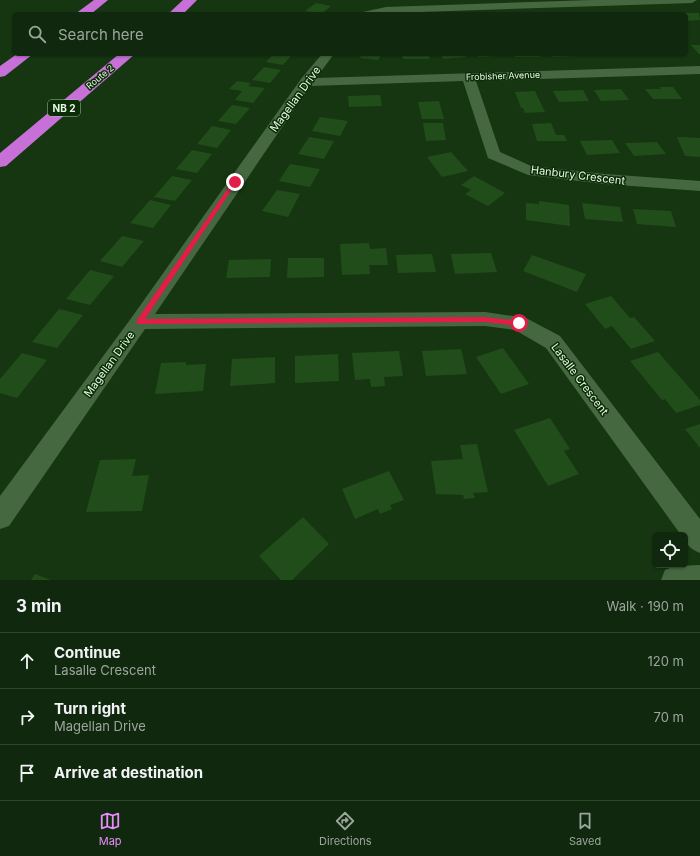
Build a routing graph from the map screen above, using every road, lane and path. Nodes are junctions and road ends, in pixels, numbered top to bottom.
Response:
1 (102, 0) edge
2 (191, 0) edge
3 (692, 0) edge
4 (85, 12) edge
5 (177, 12) edge
6 (376, 12) edge
7 (23, 56) edge
8 (126, 56) edge
9 (326, 56) edge
10 (700, 70) edge
11 (0, 73) edge
12 (468, 76) junction
13 (306, 82) junction
14 (0, 162) edge
15 (700, 186) edge
16 (139, 322) junction
17 (0, 517) edge
18 (700, 540) edge
19 (700, 579) edge
20 (674, 580) edge

1 - 4 highway
2 - 5 highway
3 - 6 street
7 - 11 highway
8 - 14 highway, Route 2 / NB 2
9 - 13 street, Magellan Drive
10 - 12 street, Frobisher Avenue
12 - 13 street, Frobisher Avenue
12 - 15 street, Hanbury Crescent
13 - 16 street, Magellan Drive
16 - 17 street, Magellan Drive
16 - 18 street, Lasalle Crescent
19 - 20 street

